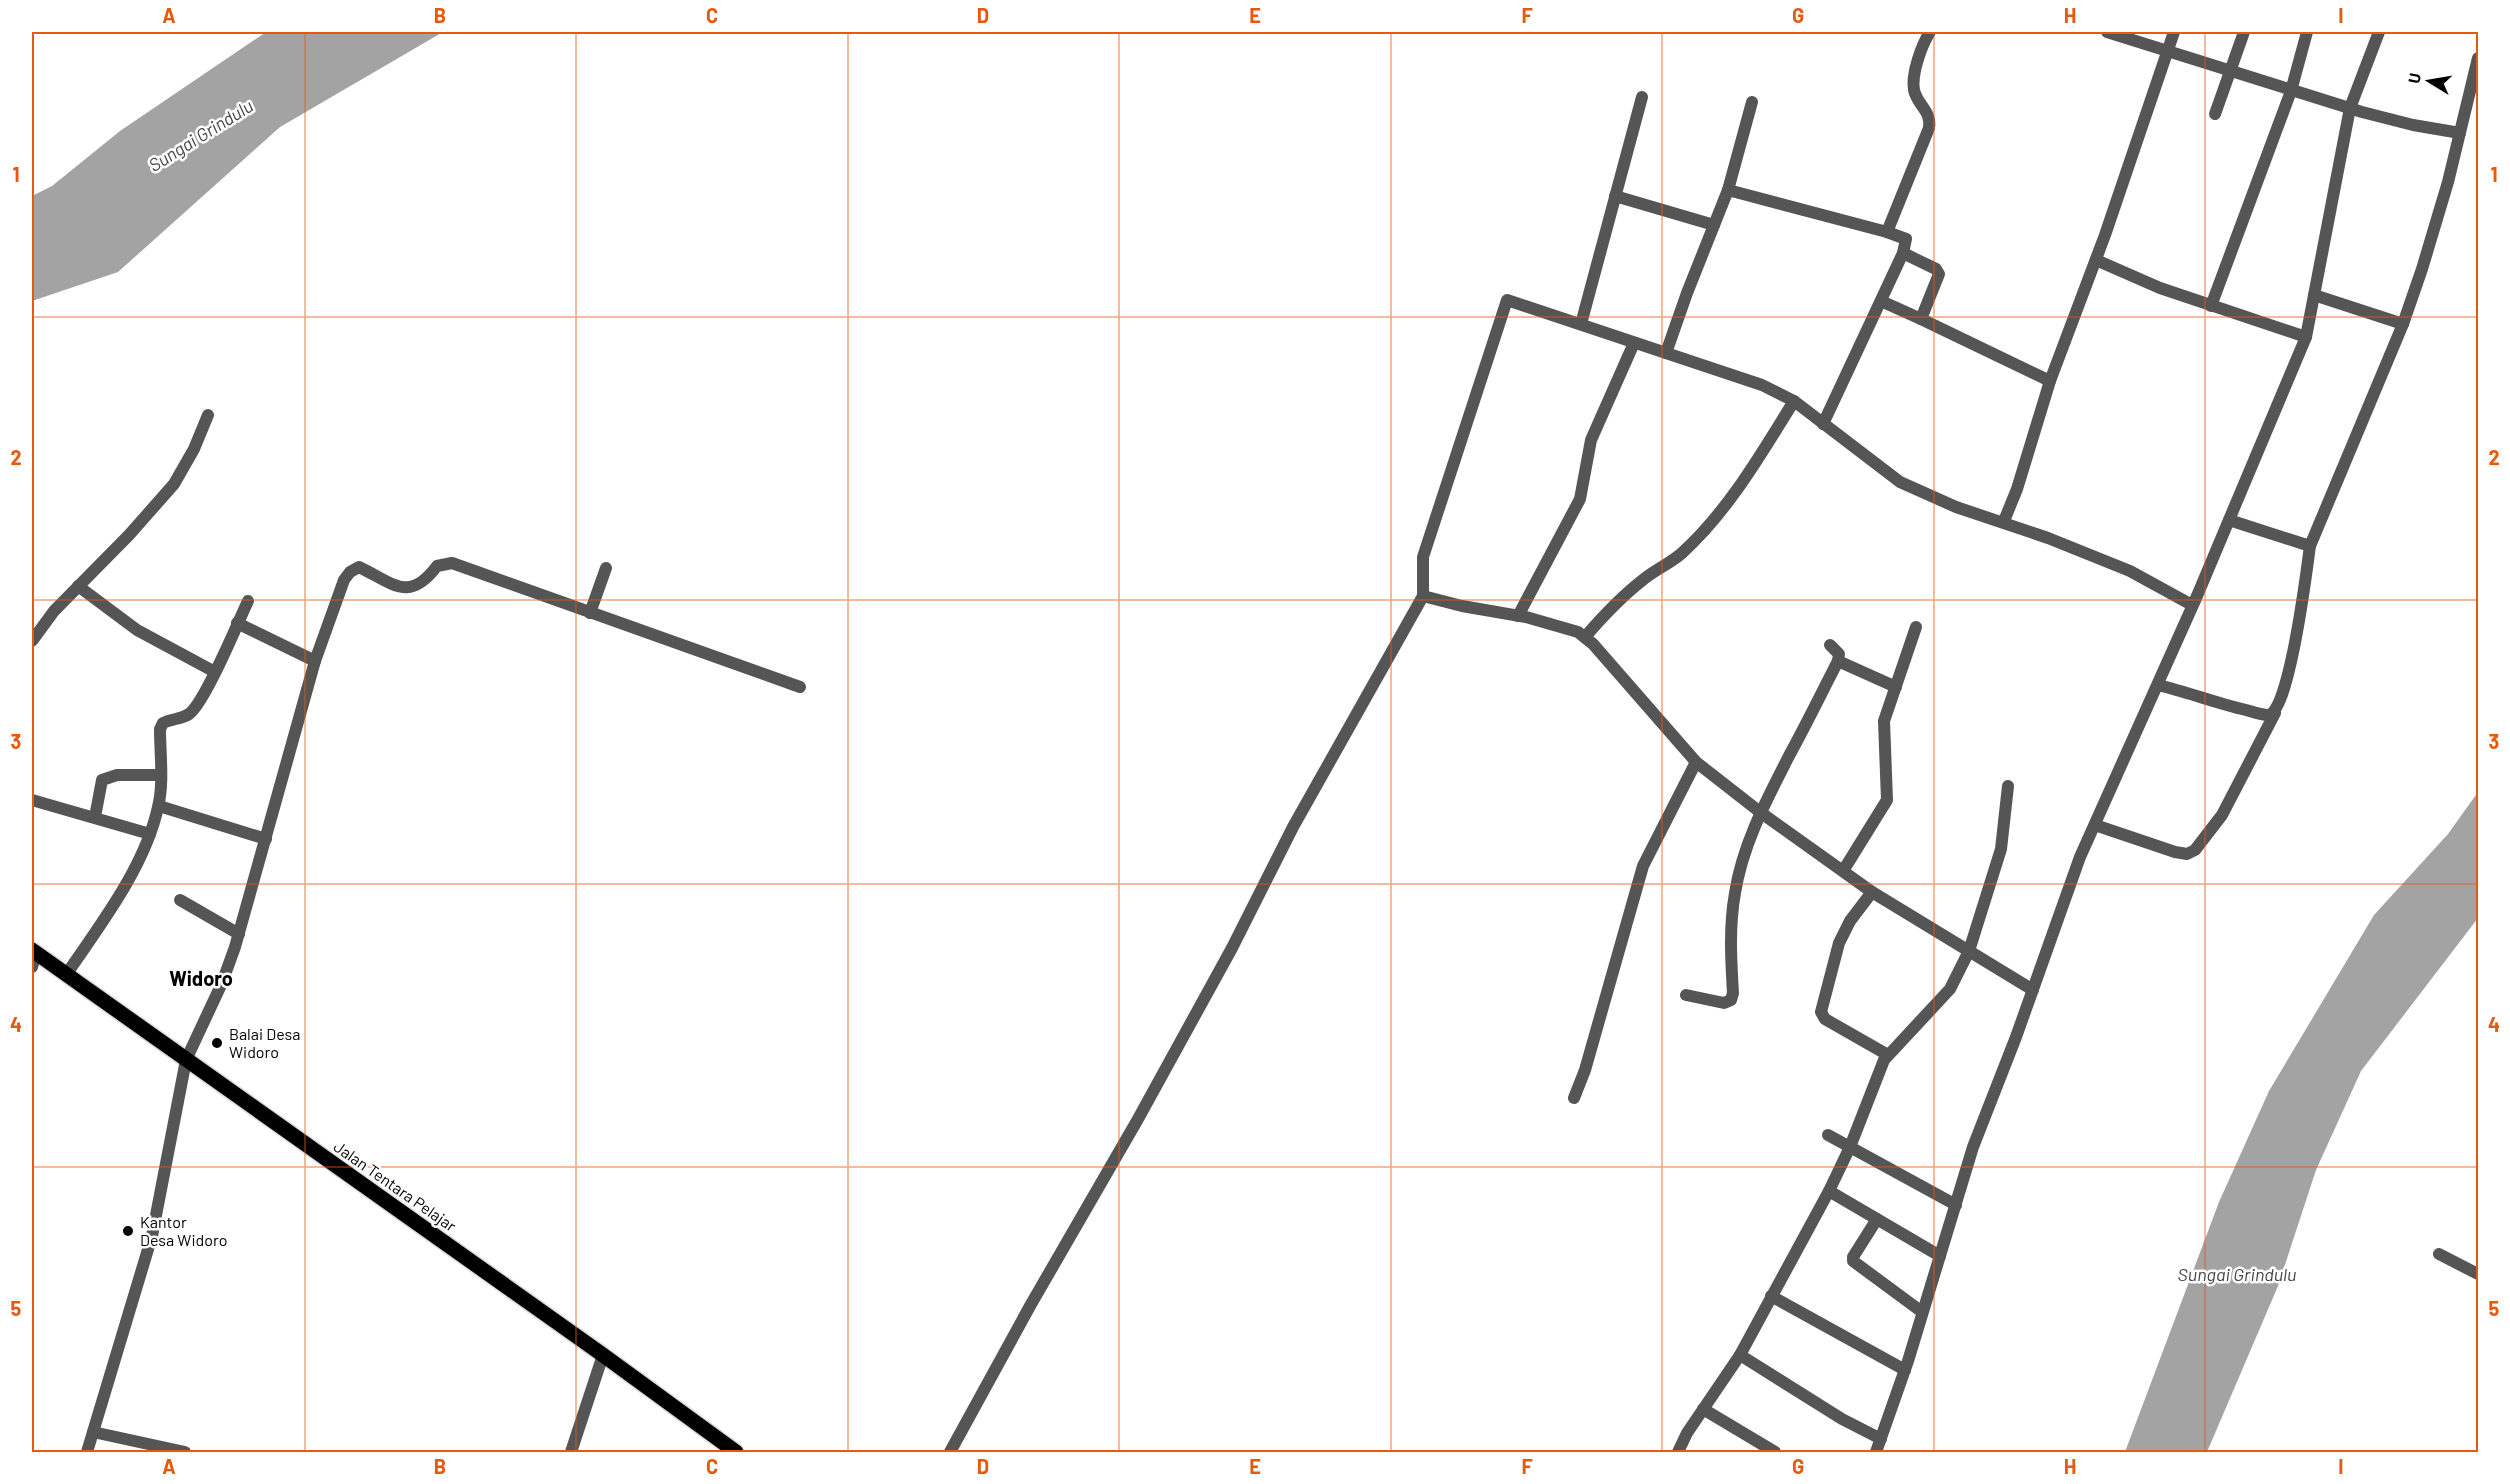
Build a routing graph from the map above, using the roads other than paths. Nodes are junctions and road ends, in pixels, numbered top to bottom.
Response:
1 (1930, 32) edge
2 (2107, 32) edge
3 (2174, 32) edge
4 (2244, 32) edge
5 (2307, 32) edge
6 (2379, 32) edge
7 (2167, 51) junction
8 (2478, 58) edge
9 (2230, 70) junction
10 (2290, 91) junction
11 (1642, 97) dead end
12 (1752, 102) dead end
13 (2350, 108) junction
14 (2215, 114) dead end
15 (2460, 133) junction
16 (1728, 190) junction
17 (1615, 196) junction
18 (1714, 225) junction
19 (1887, 232) junction
20 (1903, 253) junction
21 (2096, 260) junction
22 (2314, 295) junction
23 (1881, 301) junction
24 (2211, 306) junction
25 (1921, 320) junction
26 (1581, 324) junction
27 (2403, 324) junction
28 (2306, 337) junction
29 (1634, 343) junction
30 (1666, 353) junction
31 (2050, 381) junction
32 (1794, 401) junction
33 (208, 415) dead end
34 (1823, 424) junction
35 (2229, 520) junction
36 (2004, 521) junction
37 (2310, 546) junction
38 (606, 568) dead end
39 (78, 586) junction
40 (1423, 596) junction
41 (248, 601) dead end
42 (2192, 605) junction
43 (590, 613) junction
44 (1518, 616) junction
45 (237, 624) junction
46 (1916, 627) dead end
47 (1585, 637) junction
48 (32, 641) edge
49 (1830, 645) dead end
50 (315, 661) junction
51 (1838, 661) junction
52 (215, 672) junction
53 (2158, 685) junction
54 (800, 687) dead end
55 (1896, 687) junction
56 (2275, 713) junction
57 (1696, 762) junction
58 (160, 775) junction
59 (2008, 786) dead end
60 (32, 802) edge
61 (159, 806) junction
62 (1760, 812) junction
63 (95, 817) junction
64 (2095, 825) junction
65 (150, 834) junction
66 (266, 839) junction
67 (1843, 871) junction
68 (1872, 892) junction
69 (180, 900) dead end
70 (239, 934) junction
71 (1969, 951) junction
72 (33, 957) edge
73 (66, 975) junction
74 (2033, 990) junction
75 (1686, 995) dead end
76 (1888, 1055) junction
77 (186, 1060) junction
78 (1574, 1098) dead end
79 (1828, 1135) dead end
80 (1850, 1147) junction
81 (1829, 1191) junction
82 (1956, 1204) junction
83 (1877, 1219) junction
84 (2439, 1254) dead end
85 (1940, 1256) junction
86 (2478, 1274) edge
87 (1771, 1296) junction
88 (1922, 1312) junction
89 (603, 1355) junction
90 (1740, 1355) junction
91 (1905, 1370) junction
92 (1703, 1409) junction
93 (93, 1432) junction
94 (1881, 1439) junction
95 (87, 1452) edge
96 (185, 1452) edge
97 (571, 1452) edge
98 (736, 1452) edge
99 (950, 1452) edge
100 (1678, 1452) edge
101 (1775, 1452) edge
102 (1876, 1452) edge

1 - 19 street
2 - 7 street
3 - 7 street
4 - 9 street
5 - 10 street
6 - 13 street
7 - 9 street
7 - 21 street
8 - 15 street
9 - 10 street
9 - 14 street
10 - 13 street
10 - 24 street
11 - 17 street
12 - 16 street
13 - 15 street
13 - 22 street
15 - 27 street
16 - 18 street
16 - 19 street
17 - 18 street
17 - 26 street
18 - 30 street
19 - 20 street
20 - 23 street
20 - 25 street
21 - 24 street
21 - 31 street
22 - 27 street
22 - 28 street
23 - 25 street
23 - 34 street
24 - 28 street
25 - 31 street
26 - 29 street
26 - 40 street
27 - 37 street
28 - 35 street
29 - 30 street
29 - 44 street
30 - 32 street
31 - 36 street
32 - 34 street
32 - 47 street
33 - 39 street
34 - 36 street
35 - 37 street
35 - 42 street
36 - 42 street
37 - 56 street
38 - 43 street
39 - 48 street
39 - 52 street
40 - 44 street
40 - 99 street
41 - 45 street
42 - 53 street
43 - 50 street
43 - 54 street
44 - 47 street
45 - 50 street
45 - 52 street
46 - 55 street
47 - 57 street
49 - 51 street
50 - 66 street
51 - 55 street
51 - 62 street
52 - 58 street
53 - 56 street
53 - 64 street
55 - 67 street
56 - 64 street
57 - 62 street
57 - 78 street
58 - 61 street
58 - 63 street
59 - 71 street
60 - 63 street
61 - 65 street
61 - 66 street
62 - 67 street
62 - 75 street
63 - 65 street
64 - 74 street
65 - 73 street
66 - 70 street
67 - 68 street
68 - 71 street
68 - 76 street
69 - 70 street
70 - 77 street
71 - 74 street
71 - 76 street
72 - 73 main road, Jalan Tentara Pelajar
73 - 77 main road, Jalan Tentara Pelajar
74 - 82 street
76 - 80 street
77 - 89 main road, Jalan Tentara Pelajar
77 - 93 street
79 - 80 street
80 - 81 street
80 - 82 street
81 - 83 street
81 - 87 street
82 - 85 street
83 - 85 street
83 - 88 street
84 - 86 street
85 - 88 street
87 - 90 street
87 - 91 street
88 - 91 street
89 - 97 street
89 - 98 main road, Jalan Tentara Pelajar
90 - 92 street
90 - 94 street
91 - 94 street
92 - 100 street
92 - 101 street
93 - 95 street
93 - 96 street
94 - 102 street

